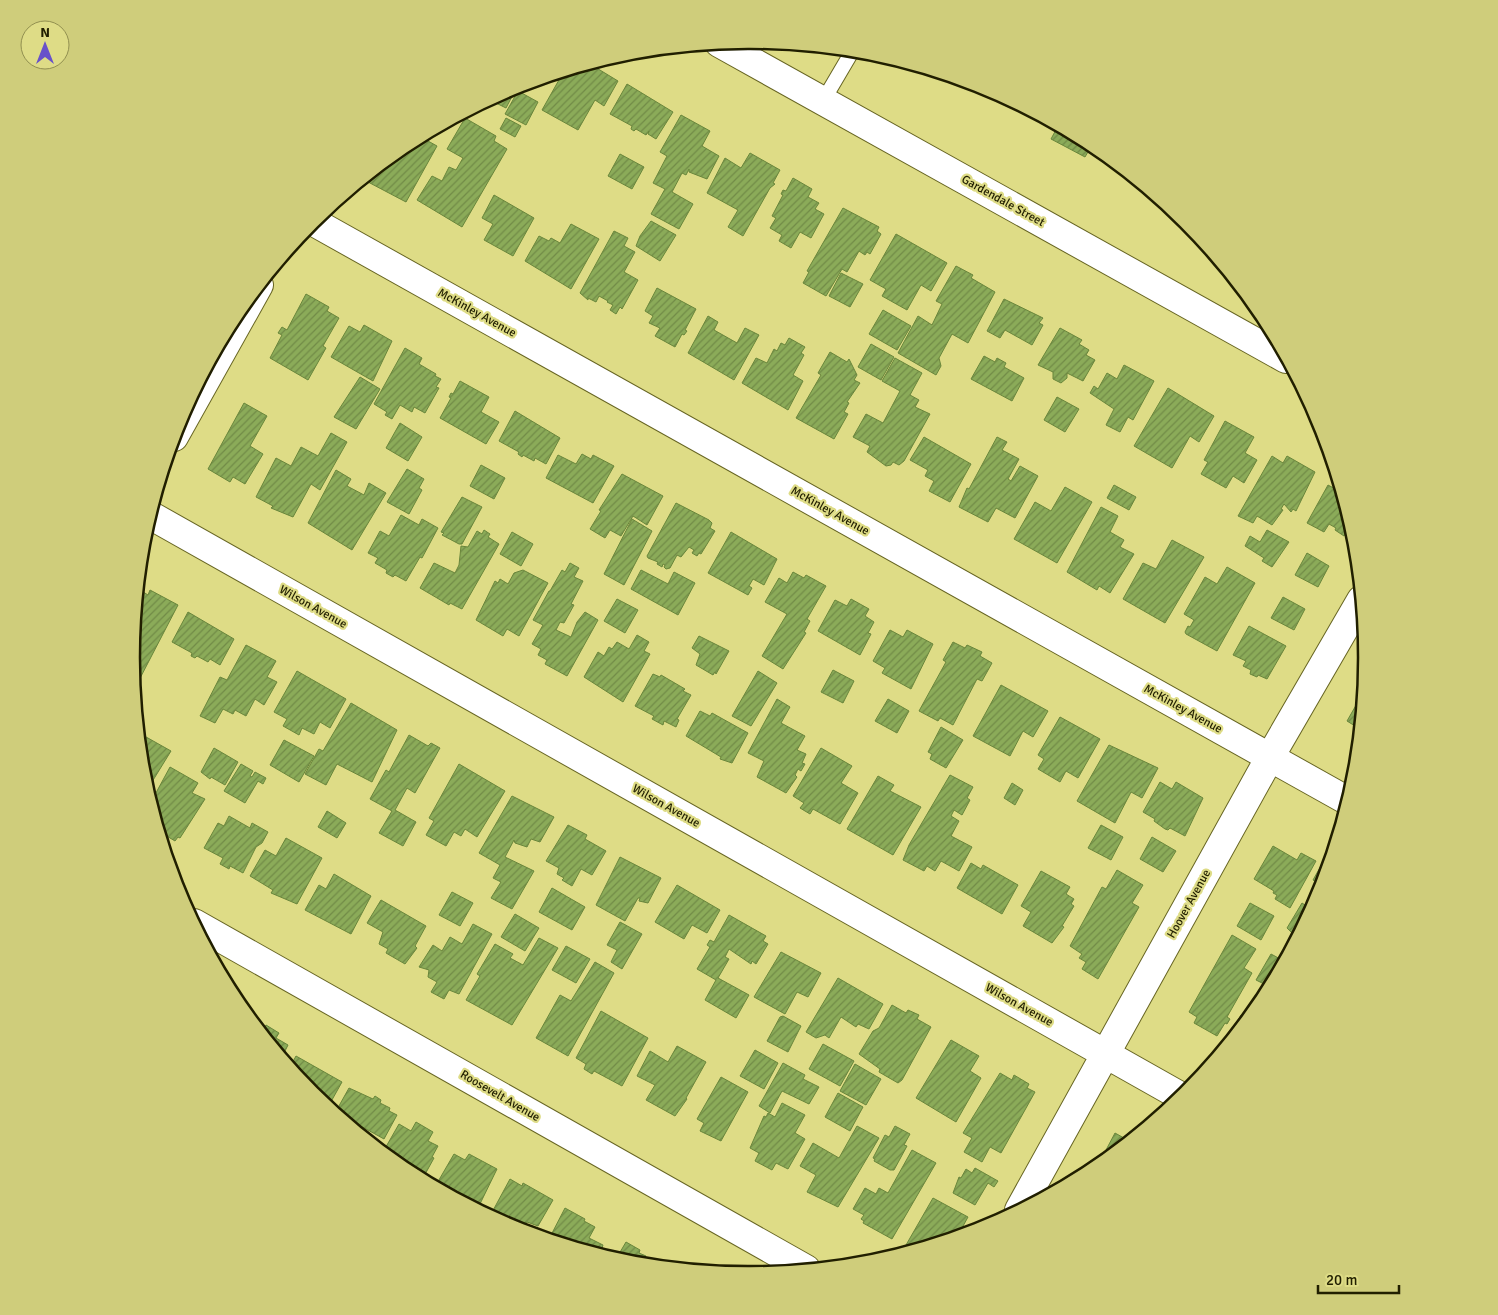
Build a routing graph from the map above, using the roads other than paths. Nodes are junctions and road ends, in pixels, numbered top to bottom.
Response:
1 (731, 49) edge
2 (849, 57) edge
3 (823, 101) junction
4 (320, 226) edge
5 (1276, 354) edge
6 (157, 519) edge
7 (1355, 610) edge
8 (1270, 757) junction
9 (1341, 797) edge
10 (204, 929) edge
11 (1106, 1054) junction
12 (1174, 1093) edge
13 (1025, 1199) edge
14 (797, 1264) edge

1 - 3 street, Gardendale Street
2 - 3 lane
3 - 5 street, Gardendale Street
4 - 8 street, McKinley Avenue
6 - 11 street, Wilson Avenue
7 - 8 street, Hoover Avenue
8 - 9 street, McKinley Avenue
8 - 11 street, Hoover Avenue
10 - 14 street, Roosevelt Avenue
11 - 12 street, Wilson Avenue
11 - 13 street, Hoover Avenue

